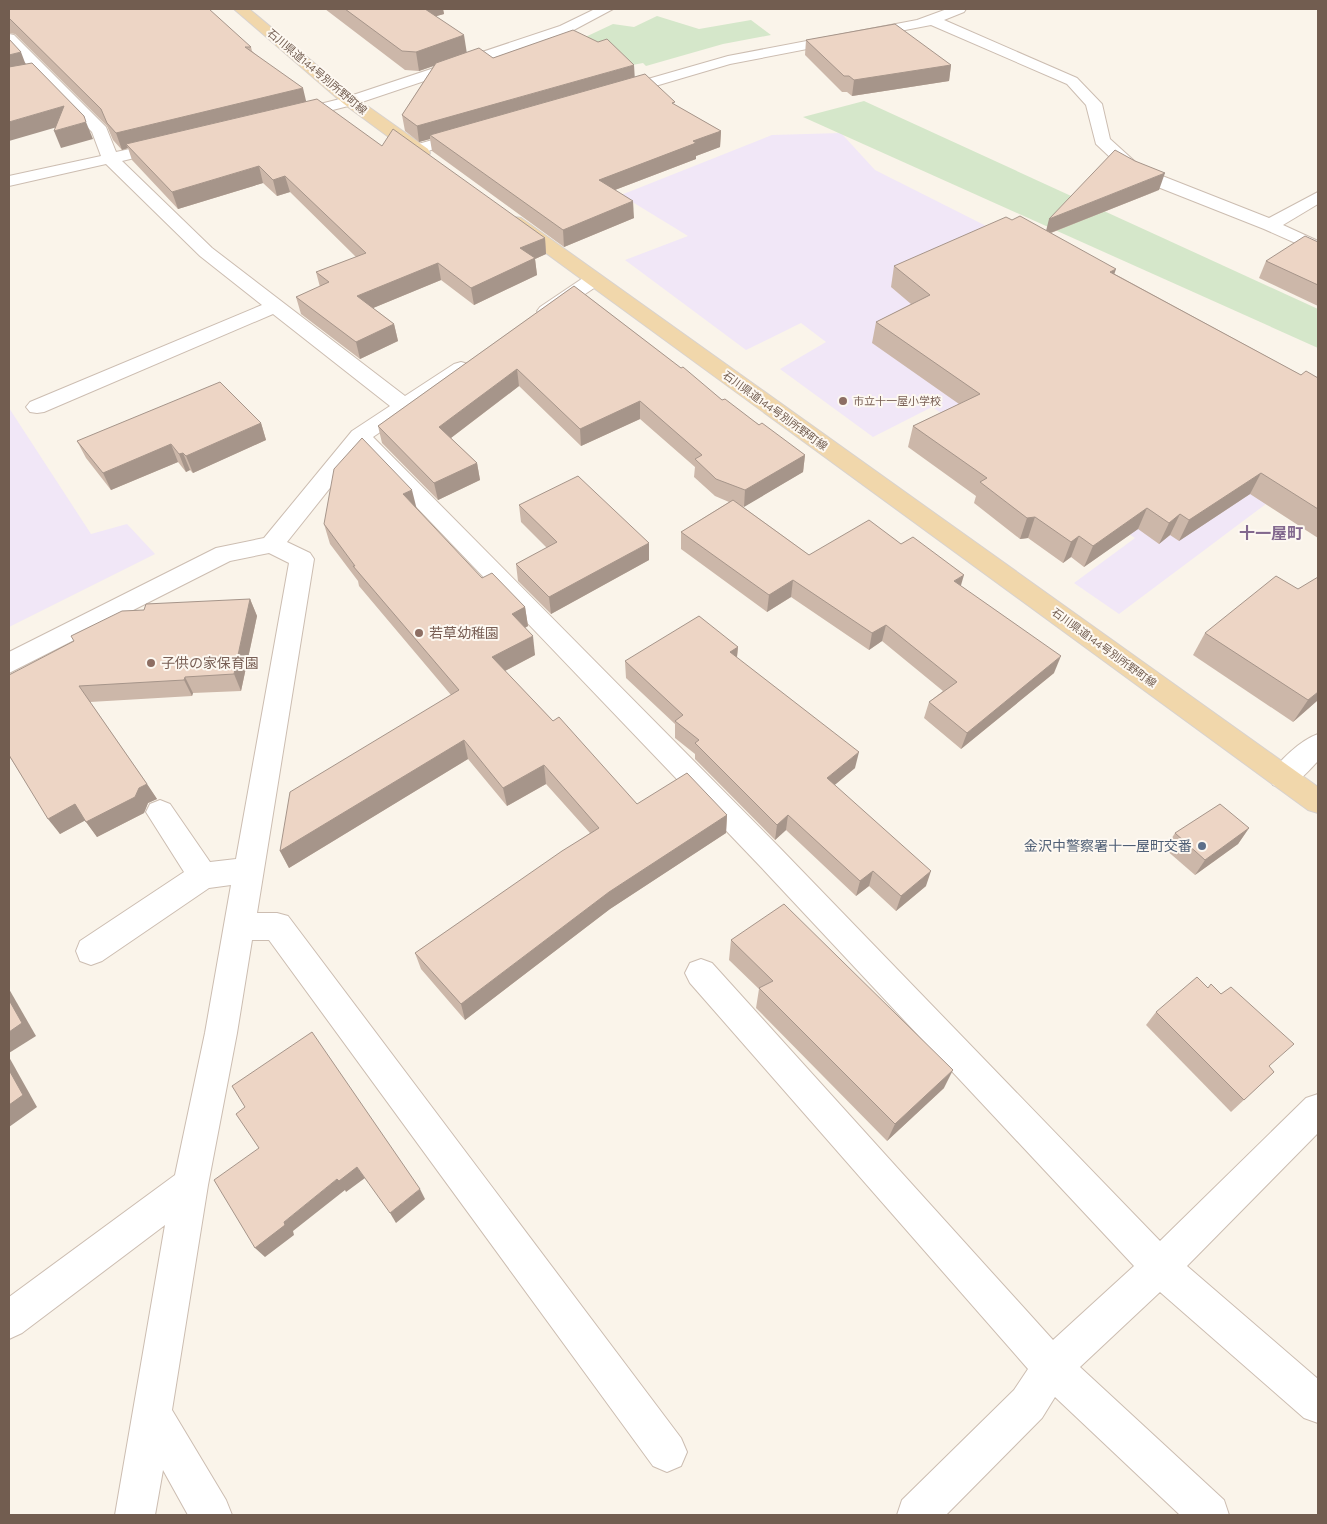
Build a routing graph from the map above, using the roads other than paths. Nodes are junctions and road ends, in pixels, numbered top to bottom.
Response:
1 (241, 9) edge
2 (606, 9) edge
3 (959, 9) edge
4 (896, 12) dead end
5 (926, 22) junction
6 (9, 38) edge
7 (42, 72) junction
8 (25, 76) edge
9 (606, 96) edge
10 (350, 101) junction
11 (274, 120) edge
12 (483, 130) edge
13 (181, 142) edge
14 (417, 149) junction
15 (110, 159) junction
16 (441, 167) edge
17 (9, 181) edge
18 (1318, 197) edge
19 (497, 208) edge
20 (1270, 224) junction
21 (1291, 235) junction
22 (1318, 237) edge
23 (1318, 248) edge
24 (593, 280) junction
25 (276, 306) junction
26 (527, 324) edge
27 (478, 357) edge
28 (404, 406) junction
29 (37, 407) dead end
30 (360, 436) junction
31 (272, 544) junction
32 (9, 663) edge
33 (1318, 745) edge
34 (1283, 777) junction
35 (1318, 802) edge
36 (160, 812) dead end
37 (248, 870) junction
38 (203, 876) junction
39 (239, 927) junction
40 (90, 951) dead end
41 (701, 973) dead end
42 (1318, 1110) edge
43 (190, 1184) junction
44 (1160, 1267) junction
45 (9, 1320) edge
46 (1052, 1367) junction
47 (1318, 1404) edge
48 (152, 1413) junction
49 (668, 1452) dead end
50 (135, 1515) edge
51 (211, 1515) edge
52 (917, 1515) edge
53 (1209, 1515) edge

1 - 10 main road, 石川県道144号別所野町線
2 - 10 street
3 - 5 street
4 - 5 street
5 - 9 street
5 - 20 street
6 - 7 street
7 - 8 street
7 - 15 street
10 - 11 street
10 - 14 main road, 石川県道144号別所野町線
12 - 14 street
13 - 15 street
14 - 16 main road, 石川県道144号別所野町線
15 - 17 street
15 - 25 street
18 - 20 street
19 - 24 main road, 石川県道144号別所野町線
20 - 21 street
21 - 22 street
21 - 23 street
24 - 26 street
24 - 34 main road, 石川県道144号別所野町線
25 - 28 street
25 - 29 street
27 - 28 street
28 - 30 street
30 - 31 street
30 - 44 street
31 - 32 street
31 - 37 street
33 - 34 street
34 - 35 main road, 石川県道144号別所野町線
36 - 38 street
37 - 38 street
37 - 39 street
38 - 40 street
39 - 43 street
39 - 49 street
41 - 46 street
42 - 44 street
43 - 45 street
43 - 48 street
44 - 46 street
44 - 47 street
46 - 52 street
46 - 53 street
48 - 50 street
48 - 51 street

